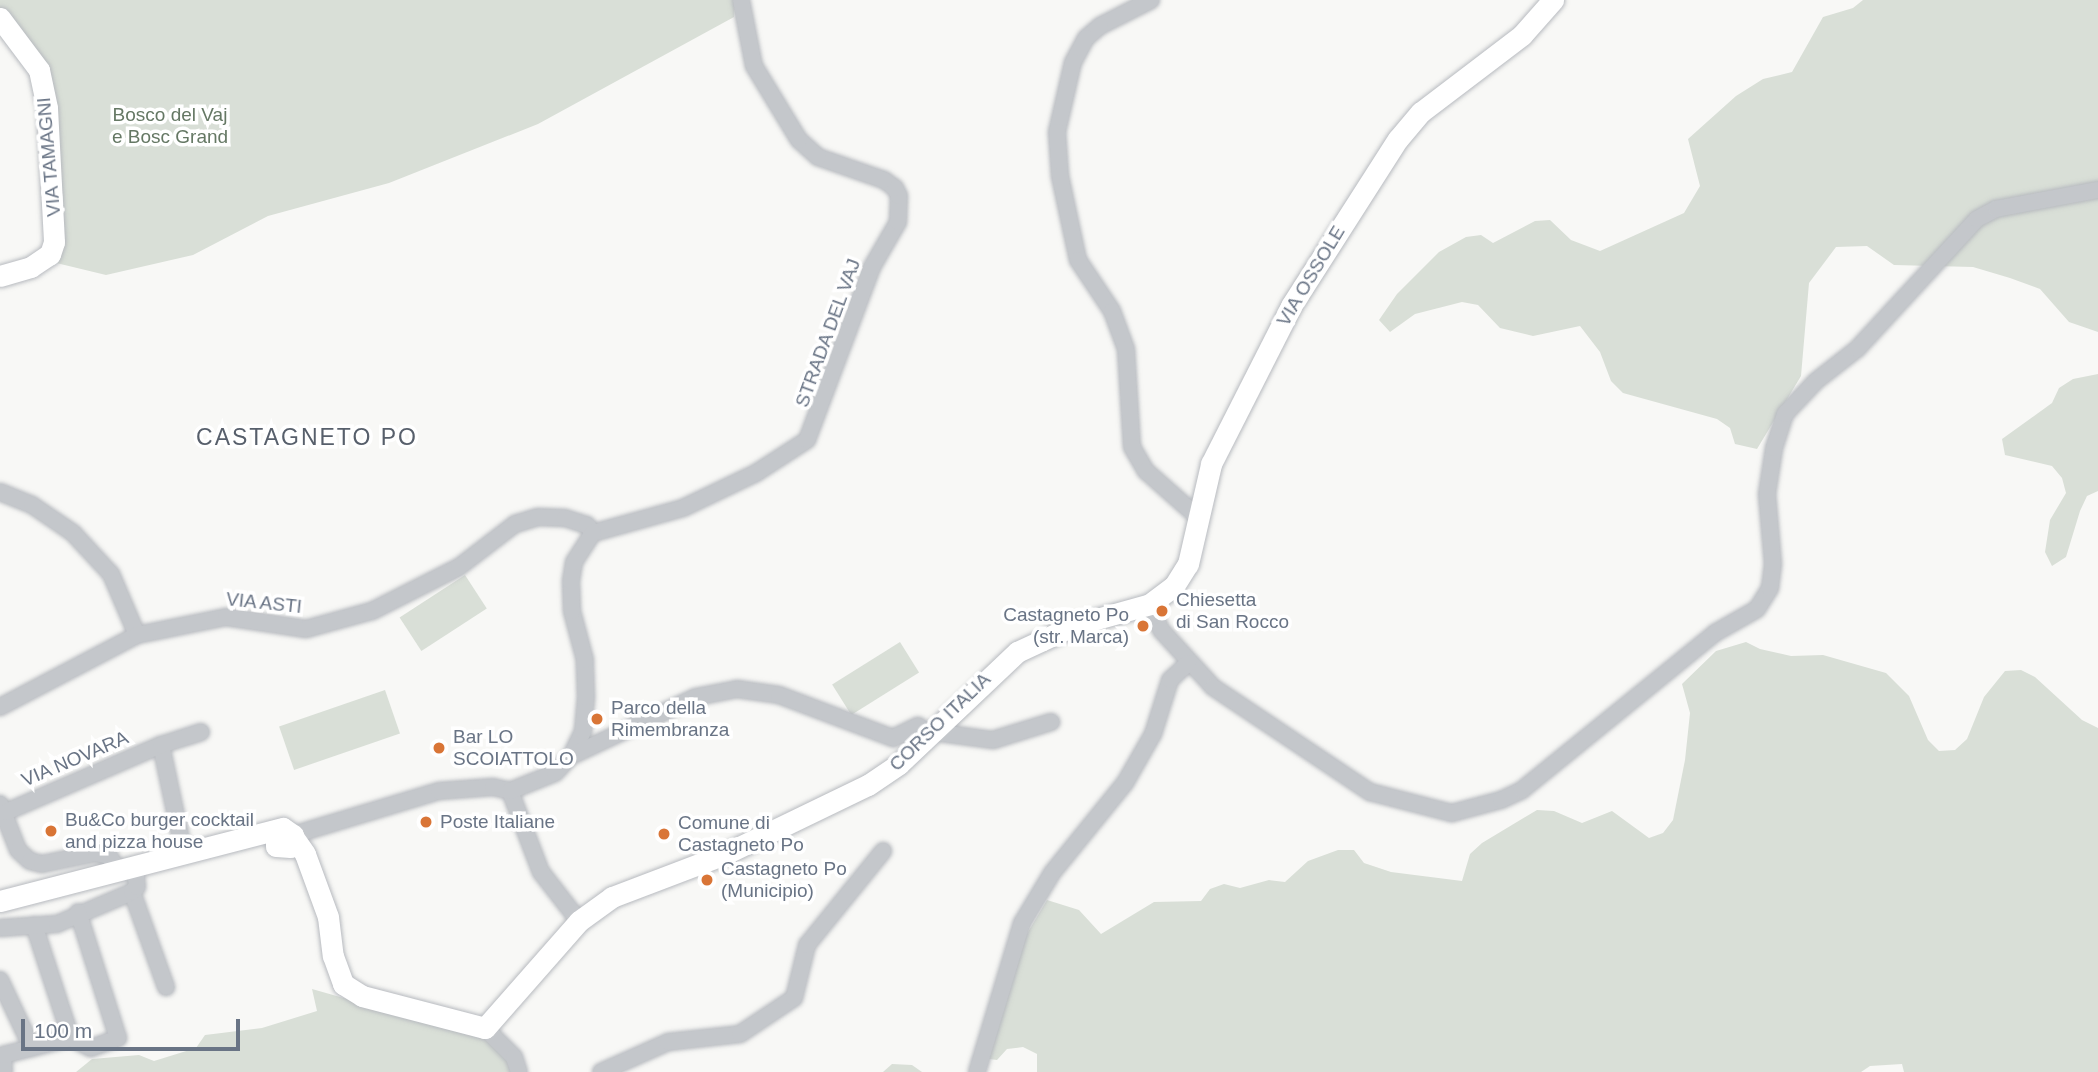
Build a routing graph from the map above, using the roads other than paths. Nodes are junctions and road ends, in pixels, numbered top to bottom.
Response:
1 (741, 0) edge
2 (1151, 0) edge
3 (1553, 0) edge
4 (0, 18) edge
5 (2098, 190) edge
6 (0, 276) edge
7 (0, 492) edge
8 (1200, 519) junction
9 (593, 533) junction
10 (1150, 604) junction
11 (137, 635) junction
12 (1188, 663) junction
13 (0, 707) edge
14 (1051, 722) dead end
15 (201, 732) dead end
16 (931, 734) junction
17 (161, 744) junction
18 (571, 757) junction
19 (510, 790) junction
20 (3, 808) edge
21 (285, 840) junction
22 (883, 851) dead end
23 (184, 853) junction
24 (127, 869) junction
25 (132, 891) junction
26 (0, 901) edge
27 (78, 912) junction
28 (579, 920) junction
29 (34, 925) junction
30 (0, 929) edge
31 (0, 980) edge
32 (166, 987) dead end
33 (485, 1028) junction
34 (71, 1038) junction
35 (32, 1048) junction
36 (2, 1049) edge
37 (4, 1072) edge
38 (519, 1072) edge
39 (601, 1072) edge
40 (977, 1072) edge

1 - 9 street, STRADA DEL VAJ
2 - 8 street
3 - 8 street, VIA OSSOLE
4 - 6 street, VIA TAMAGNI
5 - 12 street
7 - 11 street
8 - 10 street, VIA OSSOLE
9 - 11 street, VIA ASTI
9 - 18 street
10 - 12 street
10 - 16 street, CORSO ITALIA
11 - 13 street, VIA ASTI
12 - 40 street
14 - 16 street
15 - 17 street, VIA NOVARA
16 - 18 street
16 - 28 street, CORSO ITALIA
17 - 20 street, VIA NOVARA
17 - 23 street, VIA NOVARA
18 - 19 street
19 - 21 street
19 - 28 street
20 - 24 street
21 - 23 street
21 - 33 street
22 - 39 street
23 - 24 street
24 - 25 street
24 - 26 street
25 - 27 street
25 - 32 street
27 - 29 street
27 - 34 street
28 - 33 street, CORSO ITALIA
29 - 30 street
29 - 34 street
31 - 35 street
33 - 38 street
34 - 35 street
35 - 36 street
36 - 37 street

